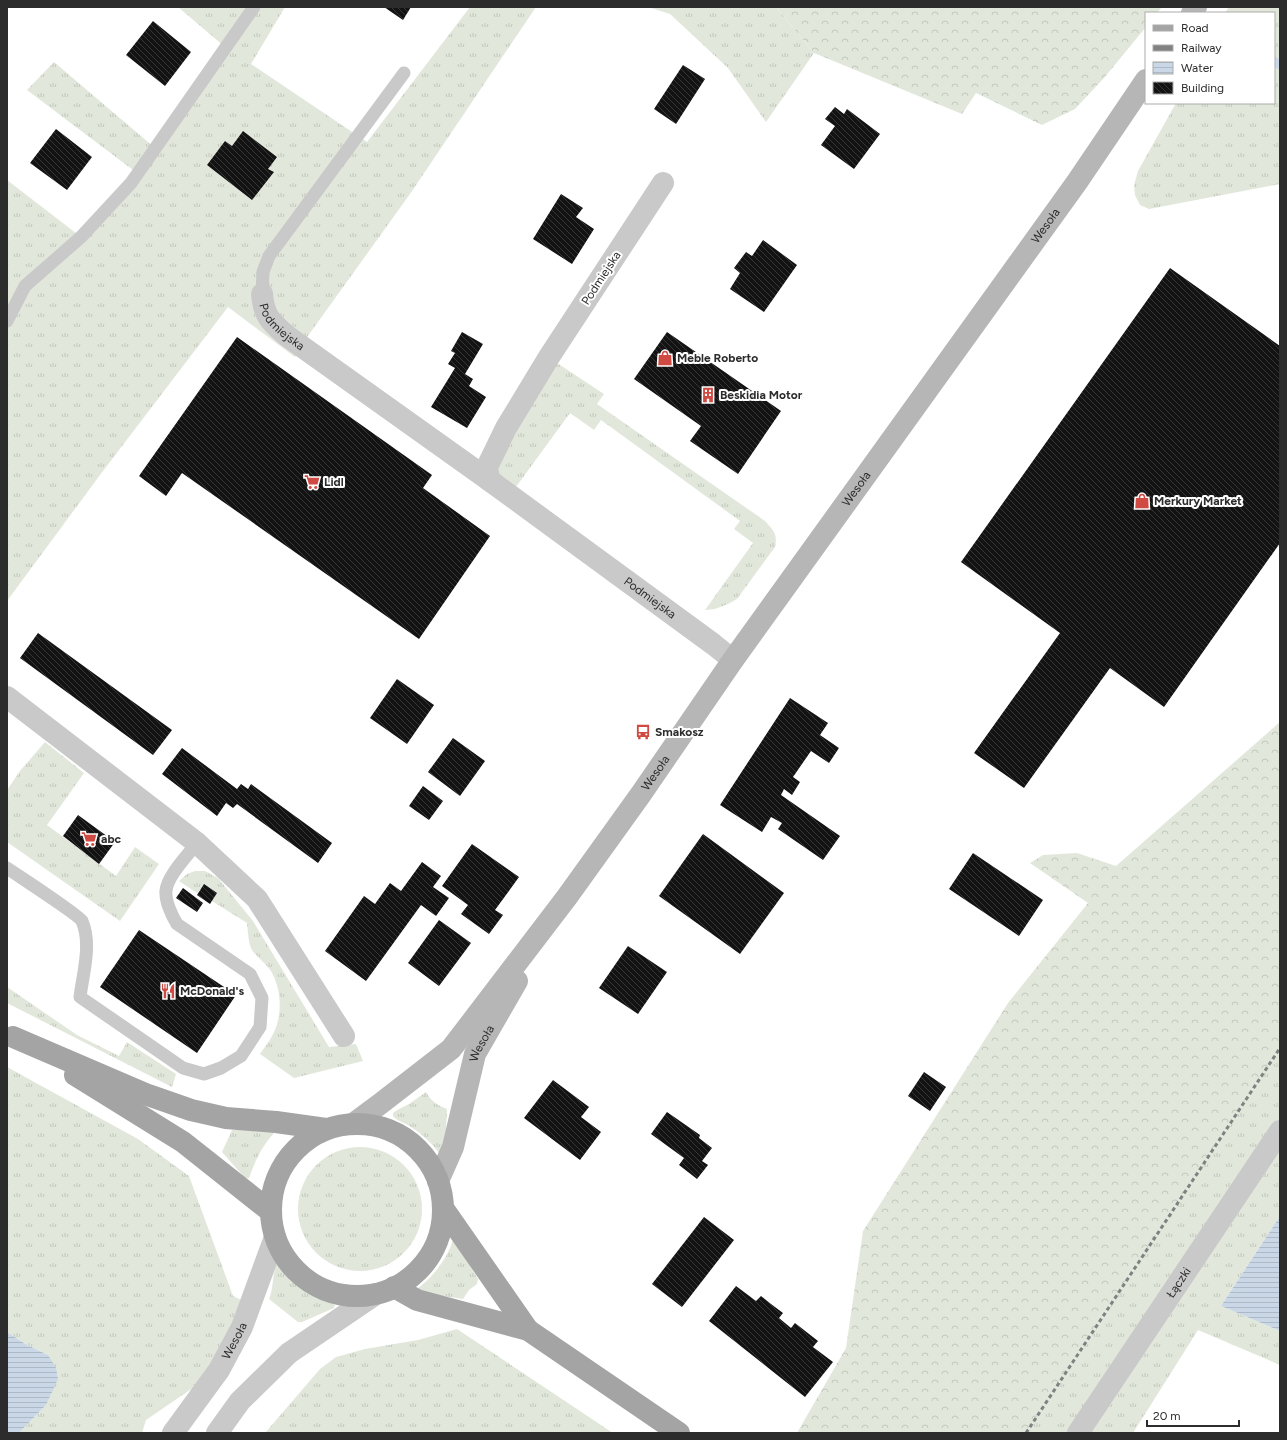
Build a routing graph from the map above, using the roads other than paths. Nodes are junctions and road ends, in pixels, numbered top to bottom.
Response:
1 (254, 7) edge
2 (404, 73) dead end
3 (1145, 81) edge
4 (664, 183) dead end
5 (262, 294) joint
6 (7, 321) edge
7 (489, 480) junction
8 (733, 660) junction
9 (7, 697) edge
10 (197, 843) junction
11 (7, 868) edge
12 (567, 897) junction
13 (10, 1036) edge
14 (344, 1036) dead end
15 (353, 1124) junction
16 (326, 1129) junction
17 (1280, 1132) edge
18 (438, 1181) junction
19 (443, 1208) junction
20 (270, 1211) junction
21 (275, 1237) junction
22 (385, 1291) junction
23 (528, 1330) junction
24 (172, 1433) edge
25 (217, 1433) edge
26 (679, 1433) edge
27 (1078, 1433) edge

1 - 6 lane
2 - 5 lane, Podmiejska
3 - 8 main road, Wesoła
4 - 7 street, Podmiejska
5 - 7 street, Podmiejska
7 - 8 street, Podmiejska
8 - 12 main road, Wesoła
9 - 10 street
10 - 11 lane
10 - 14 street
12 - 15 main road, Wesoła
12 - 18 main road, Wesoła
13 - 16 main road
13 - 20 main road
15 - 16 main road
15 - 18 main road
16 - 20 main road
17 - 27 street, Łączki
18 - 19 main road
19 - 22 main road
19 - 23 main road
20 - 21 main road
21 - 22 main road
21 - 24 street, Wesoła
22 - 23 main road
22 - 25 street
23 - 26 main road

